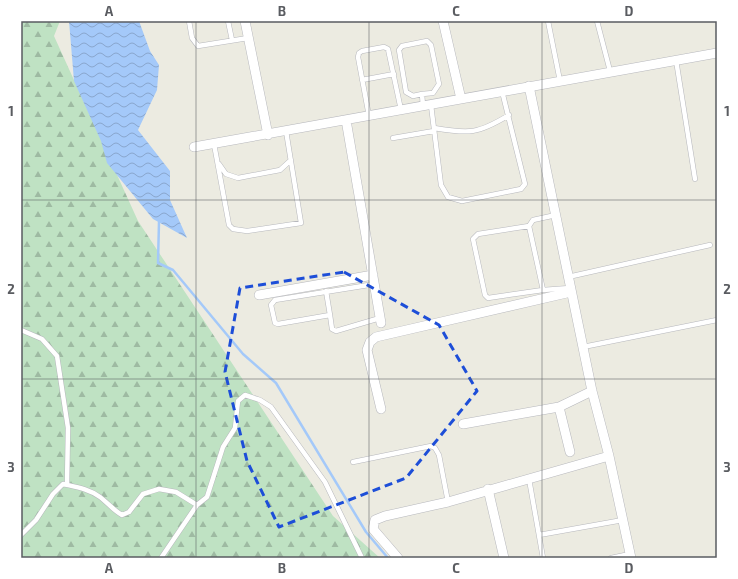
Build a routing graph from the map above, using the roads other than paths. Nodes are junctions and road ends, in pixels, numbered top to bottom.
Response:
1 (189, 21) edge
2 (228, 21) edge
3 (245, 21) edge
4 (443, 21) edge
5 (548, 21) edge
6 (597, 21) edge
7 (248, 38) junction
8 (232, 40) junction
9 (717, 53) edge
10 (676, 60) junction
11 (610, 72) junction
12 (394, 74) junction
13 (362, 80) junction
14 (560, 81) junction
15 (529, 86) junction
16 (502, 91) junction
17 (422, 94) junction
18 (461, 99) junction
19 (427, 105) junction
20 (401, 110) junction
21 (509, 115) junction
22 (369, 116) junction
23 (346, 120) junction
24 (434, 130) junction
25 (286, 131) junction
26 (268, 134) junction
27 (393, 138) dead end
28 (214, 144) junction
29 (194, 147) dead end
30 (291, 160) junction
31 (218, 163) junction
32 (695, 179) dead end
33 (556, 215) junction
34 (529, 226) junction
35 (710, 245) dead end
36 (568, 277) junction
37 (374, 279) junction
38 (543, 290) junction
39 (570, 290) junction
40 (326, 291) junction
41 (259, 295) dead end
42 (330, 315) junction
43 (381, 320) joint
44 (717, 320) edge
45 (21, 330) edge
46 (583, 347) junction
47 (592, 391) junction
48 (559, 407) junction
49 (381, 409) dead end
50 (463, 424) dead end
51 (570, 452) dead end
52 (609, 456) junction
53 (353, 462) dead end
54 (529, 479) junction
55 (67, 485) junction
56 (488, 489) junction
57 (448, 502) junction
58 (197, 505) junction
59 (623, 520) junction
60 (21, 535) edge
61 (539, 535) junction
62 (630, 556) edge
63 (161, 558) edge
64 (362, 558) edge
65 (398, 558) edge
66 (504, 558) edge
67 (543, 558) edge
68 (611, 558) edge

1 - 8 lane
2 - 8 lane
3 - 7 street
4 - 18 street
5 - 14 lane
6 - 11 lane
7 - 8 lane
7 - 26 street
9 - 10 street
10 - 11 street
10 - 32 lane
11 - 14 street
12 - 13 lane
12 - 13 lane
12 - 20 lane
13 - 22 lane
14 - 15 street
15 - 16 street
15 - 33 street
16 - 18 street
16 - 21 lane
17 - 17 lane
17 - 19 lane
18 - 19 street
19 - 20 street
19 - 24 lane
20 - 22 street
21 - 24 lane
21 - 24 lane
22 - 23 street
23 - 25 street
23 - 37 street
24 - 27 lane
25 - 26 street
25 - 30 lane
26 - 28 street
28 - 29 street
28 - 31 lane
30 - 31 lane
30 - 31 lane
33 - 34 lane
33 - 36 street
34 - 38 lane
34 - 38 lane
35 - 36 lane
36 - 39 street
37 - 40 lane
37 - 41 street
37 - 43 street
38 - 39 lane
39 - 46 street
39 - 49 street
40 - 42 lane
40 - 42 lane
42 - 43 lane
44 - 46 lane
45 - 55 lane
46 - 47 street
47 - 48 street
47 - 52 street
48 - 50 street
48 - 51 street
52 - 54 street
52 - 59 street
53 - 57 lane
54 - 56 street
54 - 61 lane
55 - 58 lane
55 - 60 lane
56 - 57 street
56 - 66 street
57 - 65 street
58 - 63 lane
58 - 64 lane
59 - 61 lane
59 - 62 street
61 - 67 lane
62 - 68 lane

